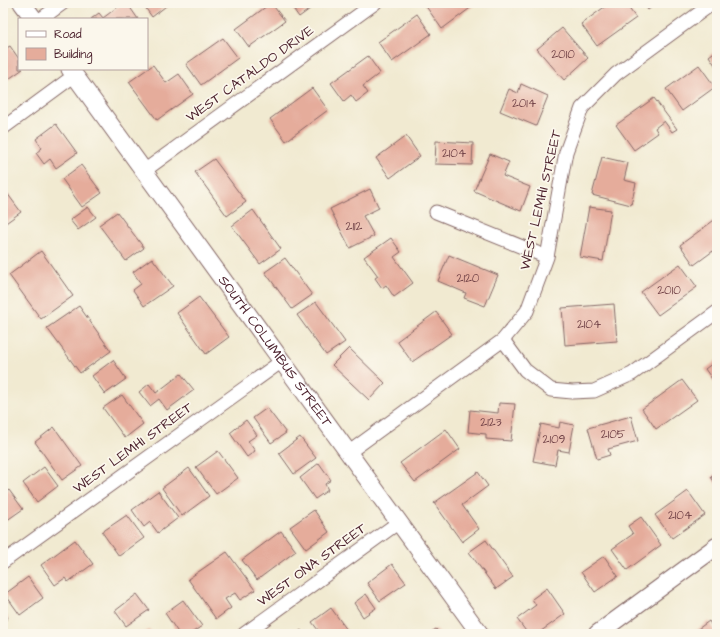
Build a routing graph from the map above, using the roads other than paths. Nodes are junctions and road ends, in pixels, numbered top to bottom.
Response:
1 (22, 3) edge
2 (63, 3) edge
3 (375, 3) edge
4 (714, 3) edge
5 (33, 18) edge
6 (42, 18) edge
7 (72, 72) edge
8 (3, 128) edge
9 (144, 171) junction
10 (436, 212) dead end
11 (547, 257) junction
12 (717, 312) edge
13 (503, 340) junction
14 (282, 361) junction
15 (348, 453) junction
16 (399, 522) junction
17 (717, 546) edge
18 (3, 562) edge
19 (244, 634) edge
20 (480, 634) edge
21 (596, 634) edge

1 - 5 street
2 - 6 street
3 - 9 street, WEST CATALDO DRIVE
4 - 11 street, WEST LEMHI STREET
7 - 8 street
7 - 9 street, SOUTH COLUMBUS STREET
9 - 14 street, SOUTH COLUMBUS STREET
10 - 11 street
11 - 13 street, WEST LEMHI STREET
12 - 13 street
13 - 15 street, WEST LEMHI STREET
14 - 15 street, SOUTH COLUMBUS STREET
14 - 18 street, WEST LEMHI STREET
15 - 16 street, SOUTH COLUMBUS STREET
16 - 19 street, WEST ONA STREET
16 - 20 street, SOUTH COLUMBUS STREET
17 - 21 street

